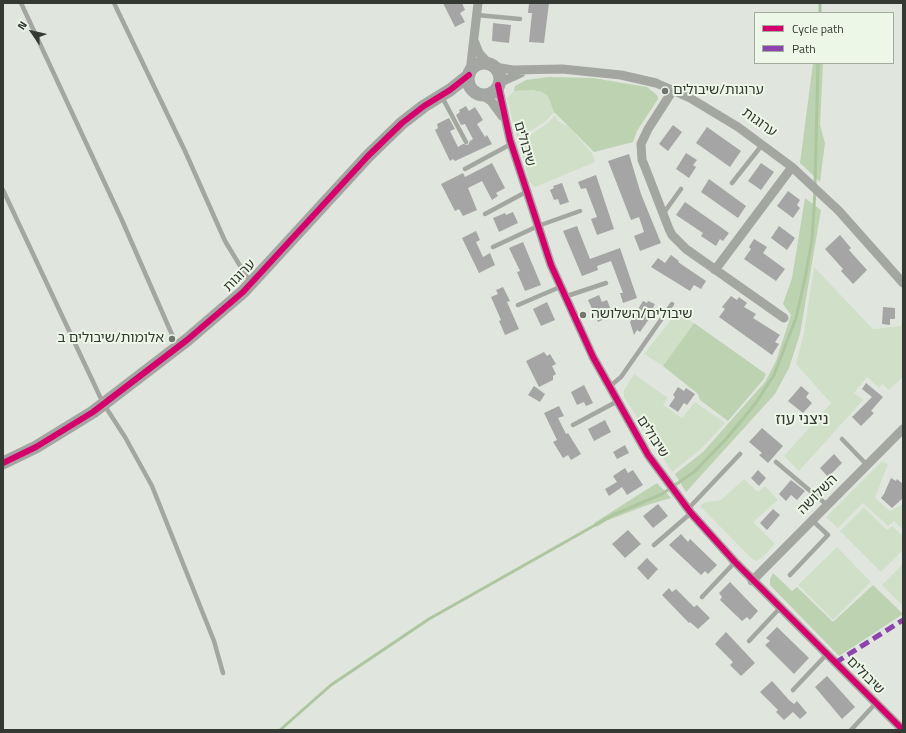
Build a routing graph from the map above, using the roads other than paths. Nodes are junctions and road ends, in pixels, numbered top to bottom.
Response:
1 (21, 3) edge
2 (114, 3) edge
3 (478, 3) edge
4 (477, 15) junction
5 (520, 19) dead end
6 (475, 42) junction
7 (492, 66) junction
8 (528, 70) junction
9 (469, 74) junction
10 (498, 84) junction
11 (673, 90) junction
12 (479, 94) junction
13 (440, 97) junction
14 (505, 121) junction
15 (466, 142) dead end
16 (512, 144) junction
17 (762, 144) junction
18 (792, 167) junction
19 (465, 169) dead end
20 (732, 183) dead end
21 (681, 189) dead end
22 (3, 190) edge
23 (526, 192) junction
24 (580, 211) dead end
25 (484, 214) dead end
26 (663, 215) junction
27 (538, 226) junction
28 (493, 247) dead end
29 (715, 270) junction
30 (251, 283) junction
31 (606, 283) dead end
32 (903, 283) edge
33 (560, 287) junction
34 (564, 297) junction
35 (672, 304) dead end
36 (518, 305) dead end
37 (784, 318) dead end
38 (178, 348) junction
39 (609, 388) junction
40 (616, 402) junction
41 (103, 403) junction
42 (573, 425) dead end
43 (903, 430) edge
44 (842, 439) dead end
45 (740, 454) dead end
46 (776, 462) dead end
47 (3, 463) edge
48 (867, 465) junction
49 (827, 505) junction
50 (690, 511) junction
51 (812, 520) junction
52 (654, 545) dead end
53 (735, 562) junction
54 (790, 575) dead end
55 (752, 581) junction
56 (702, 597) dead end
57 (780, 608) junction
58 (749, 641) dead end
59 (827, 654) junction
60 (223, 673) dead end
61 (793, 690) dead end
62 (876, 703) junction
63 (851, 730) edge
64 (903, 730) edge

1 - 38 lane
2 - 30 lane
3 - 4 street
4 - 5 lane
4 - 6 street
6 - 7 street
6 - 9 street
7 - 8 street, ערוגות
7 - 9 street
7 - 10 street
8 - 10 street, ערוגות
8 - 11 street, ערוגות
9 - 12 street
9 - 13 street, ערוגות
10 - 12 street
10 - 14 street, שיבולים
11 - 17 street, ערוגות
11 - 26 street
12 - 13 street, ערוגות
12 - 14 street, שיבולים
13 - 15 lane
13 - 30 street, ערוגות
14 - 16 street, שיבולים
16 - 19 lane
16 - 23 street, שיבולים
17 - 18 street, ערוגות
17 - 20 lane
18 - 29 street
18 - 32 street, ערוגות
21 - 26 lane
22 - 41 lane
23 - 25 lane
23 - 27 street, שיבולים
24 - 27 lane
26 - 29 street
27 - 28 lane
27 - 33 street, שיבולים
29 - 37 street
30 - 38 street, ערוגות
31 - 34 lane
33 - 34 street, שיבולים
33 - 36 lane
34 - 39 street, שיבולים
35 - 39 lane
38 - 41 street, ערוגות
39 - 40 street, שיבולים
40 - 42 lane
40 - 50 street, שיבולים
41 - 47 street, ערוגות
41 - 60 lane
43 - 48 street, השלושה
44 - 48 lane
45 - 50 lane
46 - 49 lane
48 - 49 street, השלושה
49 - 51 street, השלושה
50 - 52 lane
50 - 53 street, שיבולים
51 - 54 lane
51 - 55 street, השלושה
53 - 55 street, שיבולים
53 - 56 lane
55 - 57 street, שיבולים
57 - 58 lane
57 - 59 street, שיבולים
59 - 61 lane
59 - 62 street, שיבולים
62 - 63 lane
62 - 64 street, שיבולים

